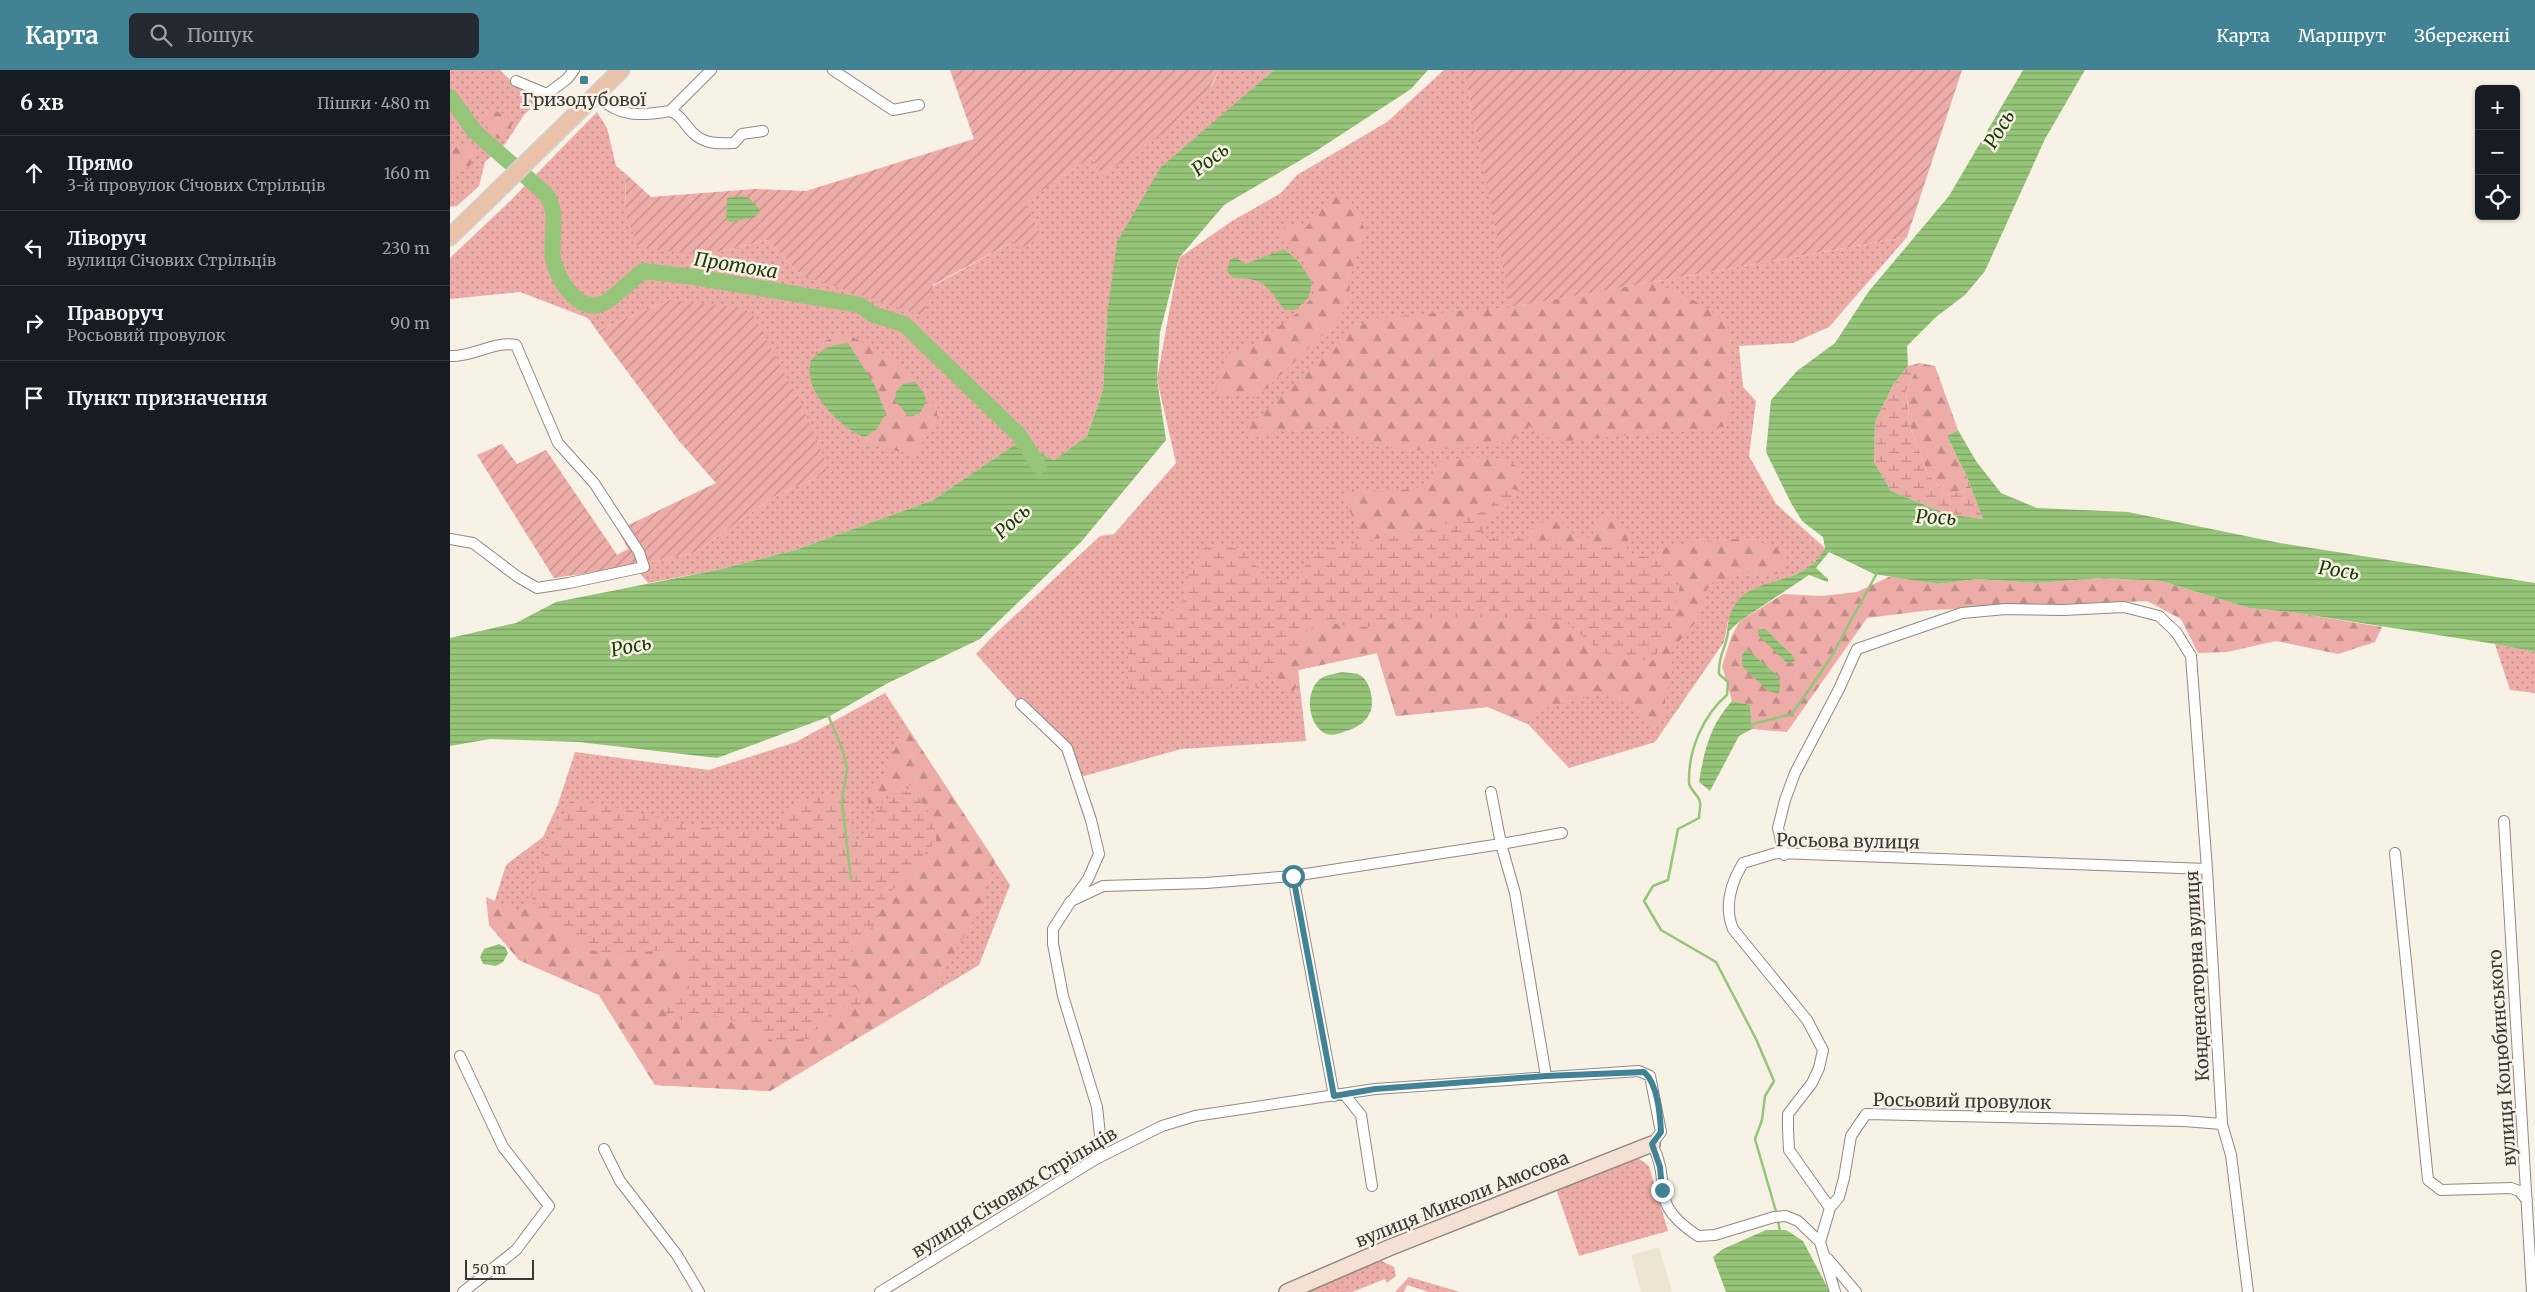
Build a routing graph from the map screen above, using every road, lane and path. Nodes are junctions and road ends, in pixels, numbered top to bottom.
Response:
1 (574, 70) edge
2 (621, 70) edge
3 (711, 70) edge
4 (833, 70) edge
5 (516, 81) dead end
6 (597, 96) junction
7 (920, 105) dead end
8 (670, 111) junction
9 (764, 131) dead end
10 (450, 237) edge
11 (450, 356) edge
12 (450, 539) edge
13 (1021, 704) dead end
14 (1492, 792) dead end
15 (2504, 821) dead end
16 (1562, 833) dead end
17 (1501, 844) junction
18 (2395, 853) dead end
19 (1784, 855) junction
20 (2207, 869) junction
21 (1293, 876) junction
22 (1071, 901) junction
23 (460, 1056) dead end
24 (1546, 1076) junction
25 (1339, 1095) junction
26 (2222, 1124) junction
27 (1652, 1144) junction
28 (604, 1149) dead end
29 (1096, 1158) junction
30 (1372, 1186) dead end
31 (2527, 1200) junction
32 (1830, 1208) junction
33 (1820, 1242) junction
34 (1825, 1256) junction
35 (463, 1292) edge
36 (699, 1292) edge
37 (880, 1292) edge
38 (1287, 1292) edge
39 (1835, 1292) edge
40 (1856, 1292) edge
41 (2248, 1292) edge
42 (2532, 1292) edge

1 - 5 street
2 - 6 main road
3 - 8 street
4 - 7 street
6 - 8 street
6 - 10 main road
8 - 9 street
11 - 12 street
13 - 22 street
14 - 17 street
15 - 31 street, вулиця Коцюбинського
16 - 17 street
17 - 21 street
17 - 24 street
18 - 31 street
19 - 20 street, Росьова вулиця
19 - 20 street, Конденсаторна вулиця
19 - 32 street, Росьова вулиця
20 - 26 street, Конденсаторна вулиця
21 - 22 street
21 - 25 street
22 - 29 street
23 - 35 street
24 - 25 street, вулиця Січових Стрільців
24 - 27 street, вулиця Січових Стрільців
25 - 29 street, вулиця Січових Стрільців
25 - 30 street
26 - 32 street, Росьовий провулок
26 - 41 street, Конденсаторна вулиця
27 - 33 street
27 - 38 street, вулиця Миколи Амосова
28 - 36 street
29 - 37 street, вулиця Січових Стрільців
31 - 42 street, вулиця Коцюбинського
32 - 33 street, Росьовий провулок
33 - 34 street
34 - 39 street
34 - 40 street

